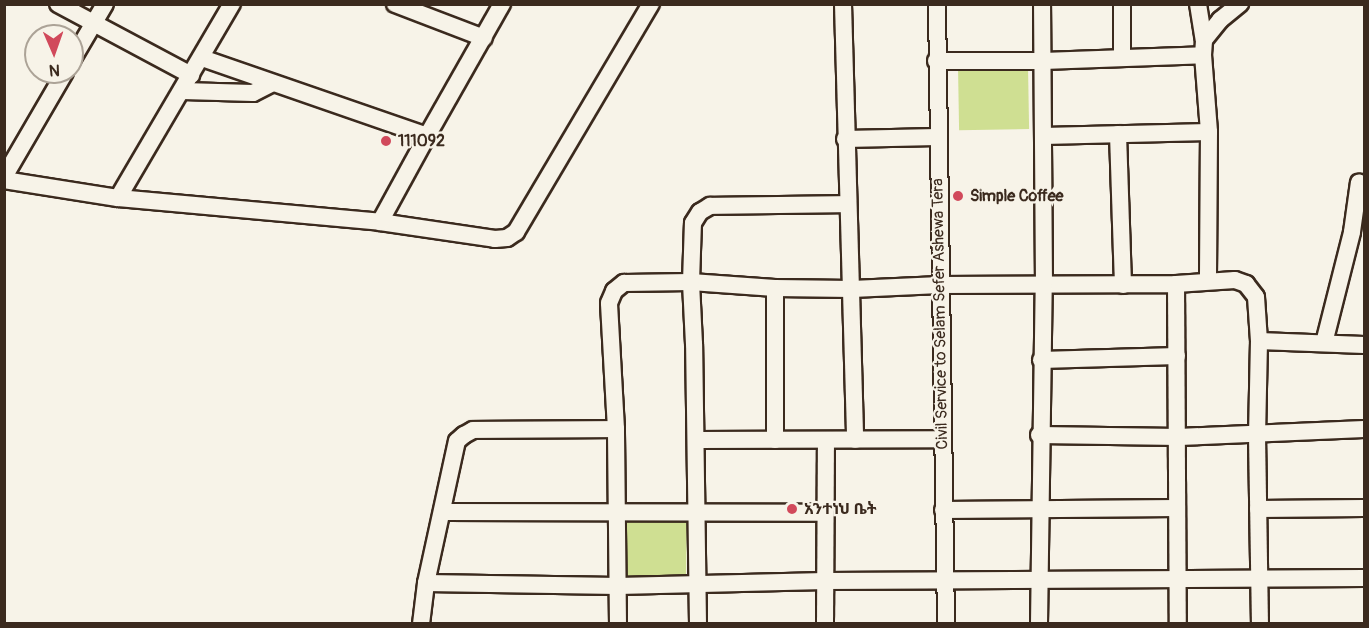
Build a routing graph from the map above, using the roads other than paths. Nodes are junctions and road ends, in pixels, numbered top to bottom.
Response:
1 (58, 4) edge
2 (105, 4) edge
3 (231, 4) edge
4 (395, 4) edge
5 (502, 4) edge
6 (651, 4) edge
7 (843, 4) edge
8 (938, 4) edge
9 (1042, 4) edge
10 (1122, 4) edge
11 (1198, 4) edge
12 (1240, 4) edge
13 (92, 25) junction
14 (484, 38) junction
15 (84, 39) edge
16 (1204, 47) junction
17 (202, 58) junction
18 (1122, 58) junction
19 (936, 61) junction
20 (1043, 61) junction
21 (191, 75) junction
22 (273, 83) junction
23 (58, 84) edge
24 (183, 91) junction
25 (1209, 132) junction
26 (1118, 134) junction
27 (427, 136) junction
28 (1043, 136) junction
29 (938, 137) junction
30 (845, 139) junction
31 (4, 179) edge
32 (1359, 182) dead end
33 (118, 198) junction
34 (848, 204) junction
35 (380, 222) junction
36 (1208, 280) junction
37 (691, 282) junction
38 (1176, 284) junction
39 (940, 285) junction
40 (1123, 285) junction
41 (1044, 286) junction
42 (775, 288) junction
43 (852, 289) junction
44 (1259, 340) junction
45 (1324, 343) junction
46 (1365, 345) edge
47 (1177, 356) junction
48 (1041, 360) junction
49 (616, 429) junction
50 (1365, 429) edge
51 (1039, 435) junction
52 (1257, 435) junction
53 (1179, 436) junction
54 (942, 439) junction
55 (696, 440) junction
56 (775, 440) junction
57 (855, 440) junction
58 (826, 441) junction
59 (1040, 508) junction
60 (1177, 508) junction
61 (1365, 508) edge
62 (1257, 509) junction
63 (943, 510) junction
64 (442, 512) junction
65 (696, 512) junction
66 (615, 513) junction
67 (825, 513) junction
68 (1259, 577) junction
69 (1365, 578) edge
70 (1178, 579) junction
71 (1039, 580) junction
72 (825, 581) junction
73 (946, 582) junction
74 (426, 583) junction
75 (698, 585) junction
76 (618, 586) junction
77 (421, 624) edge
78 (618, 624) edge
79 (698, 624) edge
80 (825, 624) edge
81 (946, 624) edge
82 (1039, 624) edge
83 (1178, 624) edge
84 (1260, 624) edge

1 - 13 street
2 - 13 street
3 - 17 street
4 - 14 street
5 - 14 street
6 - 35 street
7 - 30 street
8 - 19 street, Civil Service to Selam Sefer Ashewa Tera
9 - 20 street
10 - 18 street
11 - 16 street
12 - 16 street
13 - 15 street
13 - 21 street
14 - 27 street
16 - 18 street
16 - 25 street
17 - 21 street
17 - 22 street
18 - 20 street
19 - 20 street
19 - 29 street, Civil Service to Selam Sefer Ashewa Tera
20 - 28 street
21 - 24 street
22 - 24 street
22 - 27 street
23 - 31 street
24 - 33 street
25 - 26 street
25 - 36 street
26 - 28 street
26 - 40 street
27 - 35 street
28 - 41 street
29 - 30 street
29 - 39 street, Civil Service to Selam Sefer Ashewa Tera
30 - 34 street
31 - 33 street
32 - 45 street
33 - 35 street
34 - 37 street
34 - 43 street
36 - 38 street
36 - 44 street
37 - 42 street
37 - 49 street
37 - 55 street
38 - 40 street
38 - 47 street
39 - 41 street
39 - 43 street
39 - 54 street, Civil Service to Selam Sefer Ashewa Tera
40 - 41 street
41 - 48 street
42 - 43 street
42 - 56 street
43 - 57 street
44 - 45 street
44 - 52 street
45 - 46 street
47 - 48 street
47 - 53 street
48 - 51 street
49 - 64 street
49 - 66 street
50 - 52 street
51 - 53 street
51 - 59 street
52 - 53 street
52 - 62 street
53 - 60 street
54 - 57 street
54 - 63 street, Civil Service to Selam Sefer Ashewa Tera
55 - 56 street
55 - 65 street
56 - 58 street
57 - 58 street
58 - 67 street
59 - 60 street
59 - 63 street
59 - 71 street
60 - 70 street
61 - 62 street
62 - 68 street
63 - 73 street, Civil Service to Selam Sefer Ashewa Tera
64 - 66 street
64 - 74 street
65 - 66 street
65 - 67 street
65 - 75 street
66 - 76 street
67 - 72 street
68 - 69 street
68 - 70 street
68 - 84 street
70 - 71 street
70 - 83 street
71 - 73 street
71 - 82 street
72 - 73 street
72 - 75 street
72 - 80 street
73 - 81 street, Civil Service to Selam Sefer Ashewa Tera
74 - 76 street
74 - 77 street
75 - 76 street
75 - 79 street
76 - 78 street

